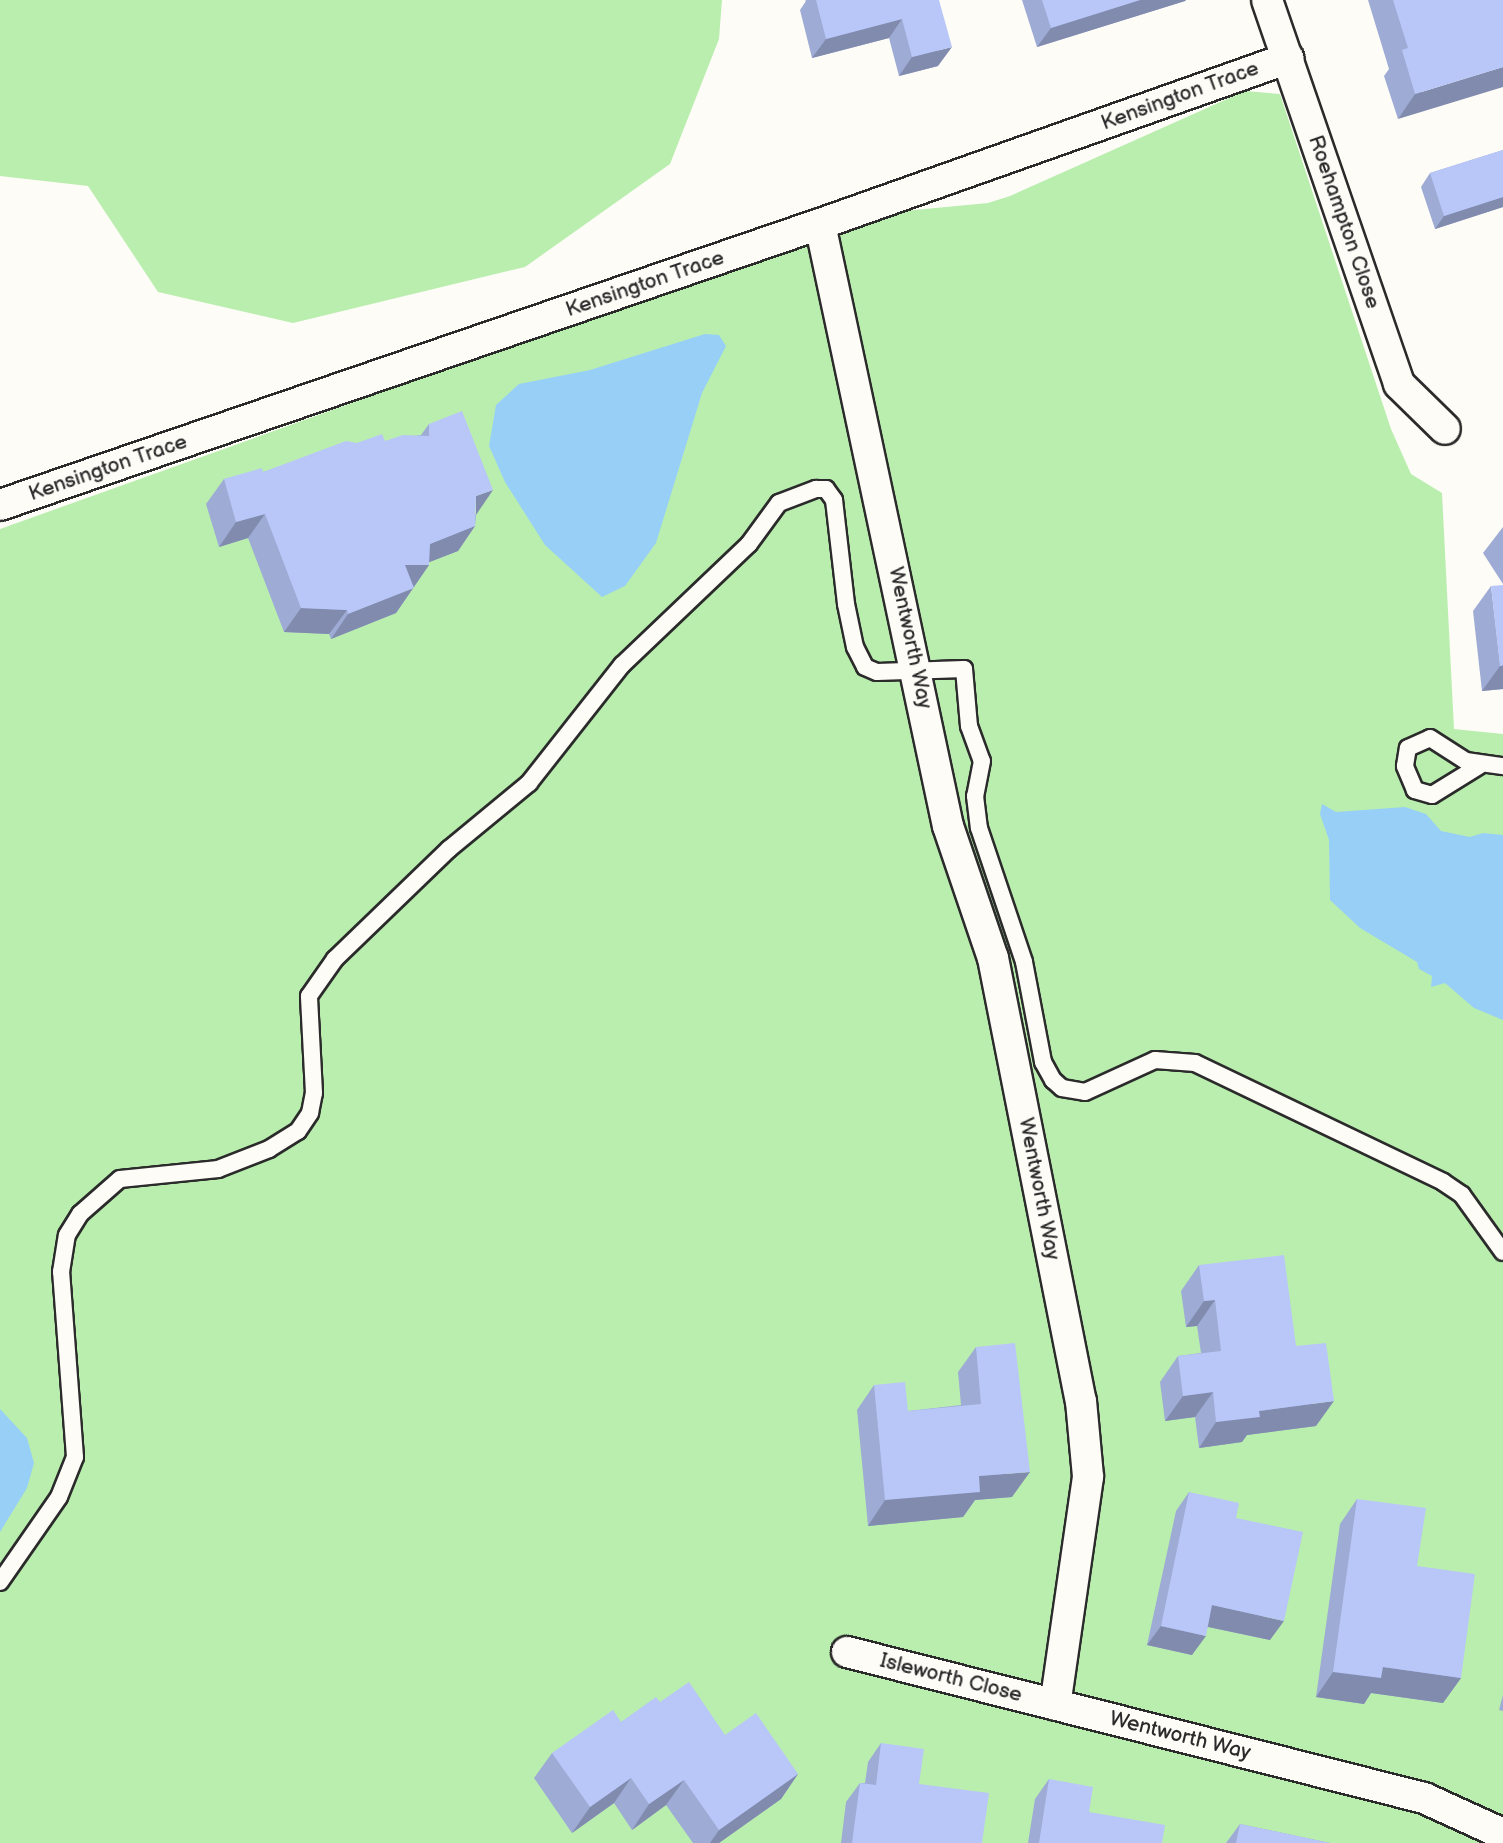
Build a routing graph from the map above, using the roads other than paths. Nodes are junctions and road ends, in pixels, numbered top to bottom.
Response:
1 (1267, 0) edge
2 (1287, 58) junction
3 (820, 224) junction
4 (1445, 429) dead end
5 (0, 505) edge
6 (917, 670) junction
7 (1479, 766) junction
8 (1503, 766) edge
9 (1503, 1252) edge
10 (0, 1582) edge
11 (847, 1652) dead end
12 (1055, 1704) junction
13 (1503, 1834) edge

1 - 2 street, Roehampton Close
2 - 3 street, Kensington Trace
2 - 4 street, Roehampton Close
3 - 5 street, Kensington Trace
3 - 6 street, Wentworth Way
6 - 9 lane
6 - 10 lane
6 - 12 street, Wentworth Way
7 - 7 lane
7 - 8 lane
11 - 12 street, Isleworth Close
12 - 13 street, Wentworth Way

